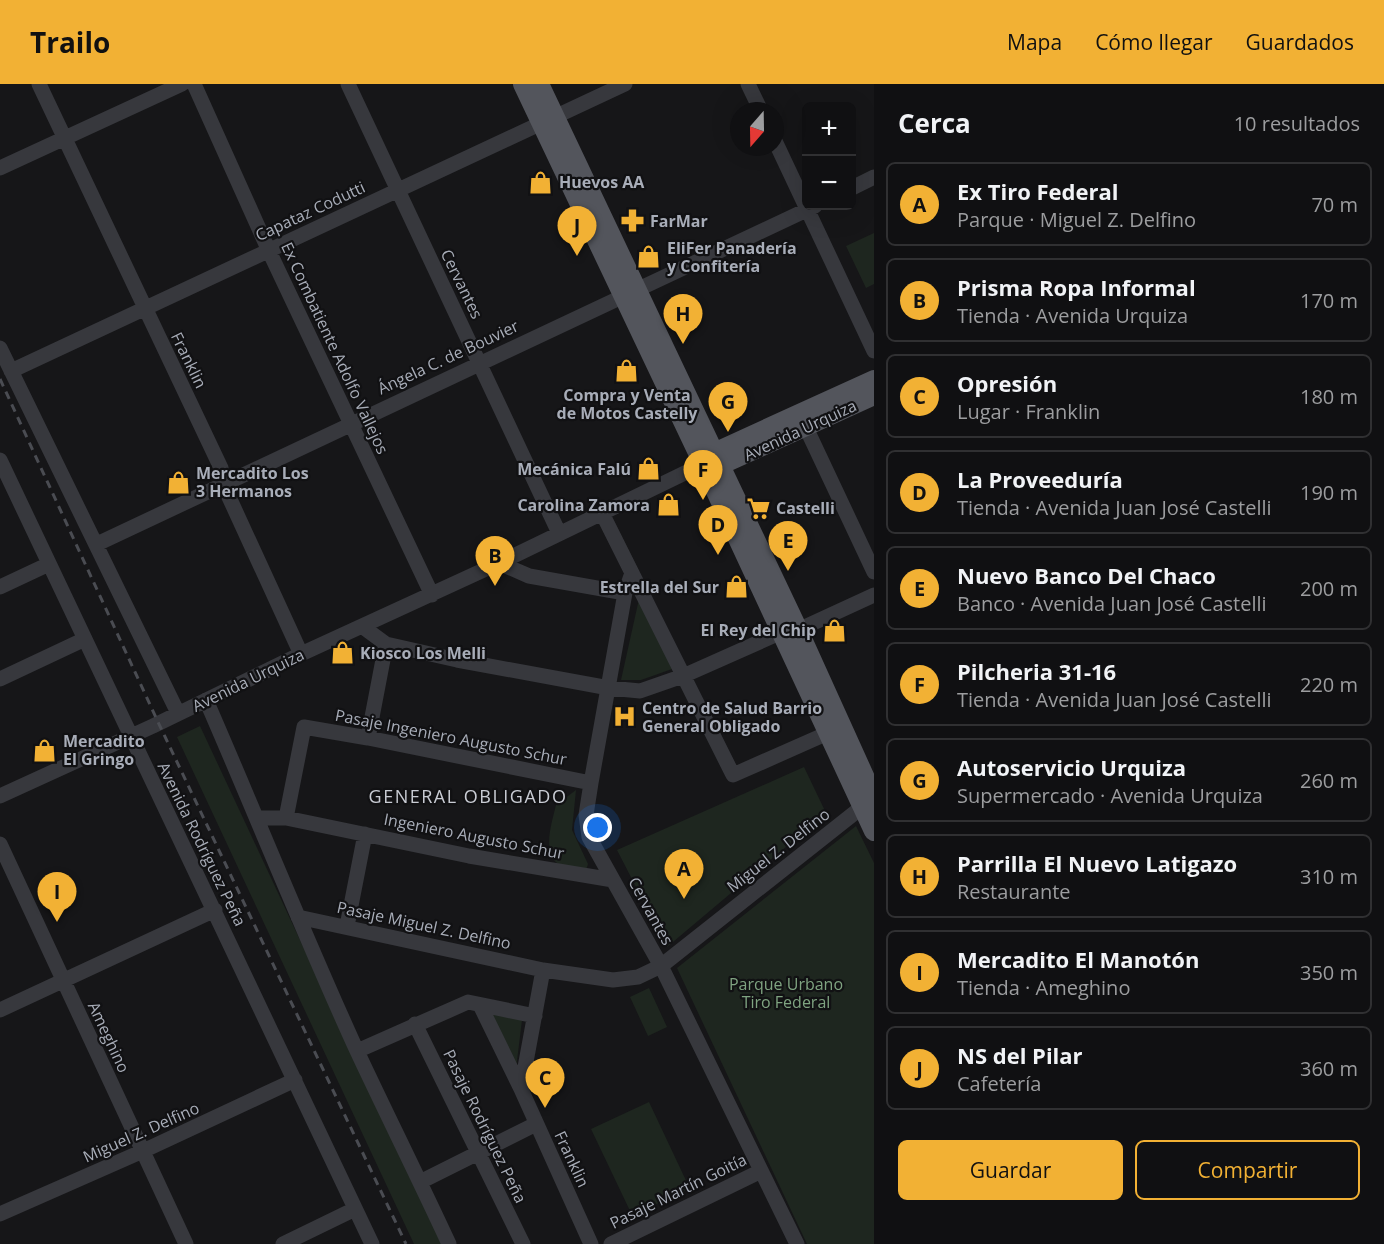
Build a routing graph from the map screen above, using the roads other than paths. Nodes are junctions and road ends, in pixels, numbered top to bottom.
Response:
1 (39, 84) edge
2 (182, 84) edge
3 (194, 84) edge
4 (348, 84) edge
5 (523, 84) edge
6 (539, 84) edge
7 (625, 84) edge
8 (748, 84) edge
9 (756, 102) edge
10 (549, 120) junction
11 (65, 138) junction
12 (783, 156) edge
13 (0, 168) edge
14 (874, 177) edge
15 (856, 186) edge
16 (397, 190) junction
17 (802, 190) edge
18 (805, 210) edge
19 (812, 210) edge
20 (269, 251) junction
21 (629, 292) junction
22 (144, 309) junction
23 (0, 348) edge
24 (874, 351) edge
25 (480, 363) junction
26 (11, 371) junction
27 (874, 380) edge
28 (874, 395) edge
29 (803, 420) junction
30 (351, 423) junction
31 (0, 460) edge
32 (707, 464) junction
33 (223, 484) junction
34 (602, 513) junction
35 (559, 533) junction
36 (97, 544) junction
37 (499, 563) junction
38 (49, 564) junction
39 (874, 572) edge
40 (632, 573) junction
41 (0, 587) edge
42 (625, 593) junction
43 (874, 594) edge
44 (432, 595) junction
45 (363, 627) junction
46 (790, 631) junction
47 (85, 639) junction
48 (386, 644) junction
49 (301, 654) junction
50 (683, 676) junction
51 (0, 679) edge
52 (609, 688) junction
53 (206, 700) junction
54 (178, 713) junction
55 (828, 733) junction
56 (129, 736) junction
57 (368, 738) junction
58 (591, 783) junction
59 (0, 796) edge
60 (870, 803) edge
61 (257, 818) junction
62 (286, 818) junction
63 (874, 831) edge
64 (365, 834) junction
65 (0, 844) edge
66 (613, 880) junction
67 (215, 910) junction
68 (298, 917) junction
69 (347, 926) junction
70 (661, 966) junction
71 (543, 970) junction
72 (63, 982) junction
73 (480, 1005) junction
74 (0, 1010) edge
75 (535, 1016) junction
76 (415, 1024) junction
77 (357, 1051) junction
78 (295, 1080) junction
79 (521, 1089) junction
80 (536, 1124) junction
81 (143, 1151) junction
82 (479, 1152) junction
83 (761, 1171) junction
84 (420, 1182) junction
85 (355, 1209) junction
86 (0, 1214) edge
87 (186, 1244) edge
88 (283, 1244) edge
89 (372, 1244) edge
90 (449, 1244) edge
91 (523, 1244) edge
92 (591, 1244) edge
93 (611, 1244) edge
94 (797, 1244) edge

1 - 11 street, Franklin
2 - 11 street
3 - 20 street, Ex Combatiente Adolfo Vallejos
4 - 16 street, Cervantes
5 - 10 main road
6 - 10 main road
7 - 10 street, Capataz Codutti
8 - 9 street
10 - 16 street, Capataz Codutti
10 - 21 main road
11 - 13 street
11 - 22 street, Franklin
12 - 17 street
14 - 15 street
16 - 20 street, Capataz Codutti
16 - 25 street, Cervantes
18 - 21 street, Ángela C. de Bouvier
19 - 24 street
20 - 22 street, Capataz Codutti
20 - 30 street, Ex Combatiente Adolfo Vallejos
21 - 25 street, Ángela C. de Bouvier
21 - 32 main road
22 - 26 street, Capataz Codutti
22 - 33 street, Franklin
23 - 26 street
25 - 30 street, Ángela C. de Bouvier
25 - 35 street, Cervantes
26 - 36 street
27 - 29 main road, Avenida Urquiza
28 - 29 main road, Avenida Urquiza
29 - 32 main road, Avenida Urquiza
29 - 39 street
30 - 33 street, Ángela C. de Bouvier
30 - 44 street, Ex Combatiente Adolfo Vallejos
31 - 38 street, Avenida Rodríguez Peña
32 - 34 street, Avenida Urquiza
32 - 46 main road
33 - 36 street, Ángela C. de Bouvier
33 - 49 street, Franklin
34 - 35 street, Avenida Urquiza
34 - 40 street
35 - 37 street, Avenida Urquiza
36 - 54 street
37 - 42 street
37 - 44 street, Avenida Urquiza
38 - 41 street
38 - 47 street, Avenida Rodríguez Peña
40 - 42 street, Cervantes
40 - 50 street
42 - 52 street, Cervantes
43 - 46 street
44 - 45 street, Avenida Urquiza
45 - 48 street
45 - 49 street, Avenida Urquiza
46 - 50 street
46 - 55 main road
46 - 60 main road
47 - 51 street
47 - 56 street, Avenida Rodríguez Peña
48 - 52 street
48 - 57 street
49 - 53 street, Avenida Urquiza
50 - 52 street
50 - 55 street
52 - 58 street, Cervantes
53 - 54 street, Avenida Urquiza
53 - 61 street
54 - 56 street, Avenida Urquiza
55 - 60 main road
56 - 59 street, Avenida Urquiza
56 - 67 street, Avenida Rodríguez Peña
57 - 58 street, Pasaje Ingeniero Augusto Schur
57 - 62 street, Pasaje Ingeniero Augusto Schur
58 - 66 street, Cervantes
60 - 63 main road
60 - 70 street, Miguel Z. Delfino
61 - 62 street, Ingeniero Augusto Schur
61 - 68 street
62 - 64 street, Ingeniero Augusto Schur
64 - 66 street, Ingeniero Augusto Schur
64 - 69 street
65 - 72 street, Ameghino
66 - 70 street, Cervantes
67 - 72 street
67 - 78 street, Avenida Rodríguez Peña
68 - 69 street, Pasaje Miguel Z. Delfino
68 - 77 street
69 - 71 street, Pasaje Miguel Z. Delfino
70 - 71 street, Miguel Z. Delfino
70 - 83 street, Cervantes
71 - 75 street
72 - 74 street
72 - 81 street, Ameghino
73 - 75 street
73 - 76 street
73 - 79 street, Franklin
75 - 79 street
76 - 77 street
76 - 82 street, Pasaje Rodríguez Peña
77 - 84 street
78 - 81 street, Miguel Z. Delfino
78 - 85 street, Avenida Rodríguez Peña
79 - 80 street, Franklin
80 - 82 street
80 - 92 street, Franklin
81 - 86 street, Miguel Z. Delfino
81 - 87 street, Ameghino
82 - 84 street
82 - 91 street, Pasaje Rodríguez Peña
83 - 93 street, Pasaje Martín Goitía
83 - 94 street, Cervantes
84 - 90 street
85 - 88 street
85 - 89 street, Avenida Rodríguez Peña

